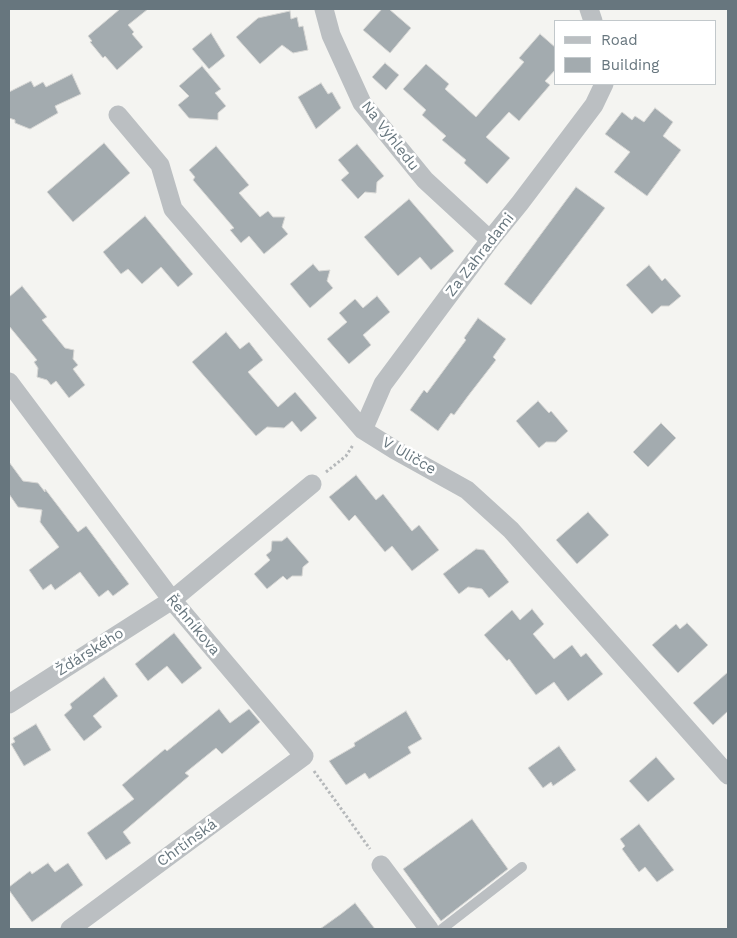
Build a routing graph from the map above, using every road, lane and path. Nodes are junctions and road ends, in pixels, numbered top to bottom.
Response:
1 (324, 9) edge
2 (604, 85) edge
3 (118, 115) dead end
4 (490, 240) junction
5 (9, 382) edge
6 (363, 430) junction
7 (312, 484) joint
8 (172, 600) junction
9 (9, 704) edge
10 (304, 756) junction
11 (728, 775) edge
12 (381, 865) joint
13 (522, 867) dead end
14 (70, 929) edge
15 (429, 929) edge
16 (442, 929) edge

1 - 4 street, Na Výhledu
2 - 4 street, Za Zahradami
3 - 6 street, V Uličce
4 - 6 street, Za Zahradami
5 - 8 street, Řehníkova
6 - 7 path
6 - 11 street, V Uličce
7 - 8 street, Žďárského
8 - 9 street, Žďárského
8 - 10 street, Řehníkova
10 - 12 path
10 - 14 street, Chrtínská
12 - 15 street
13 - 16 lane

